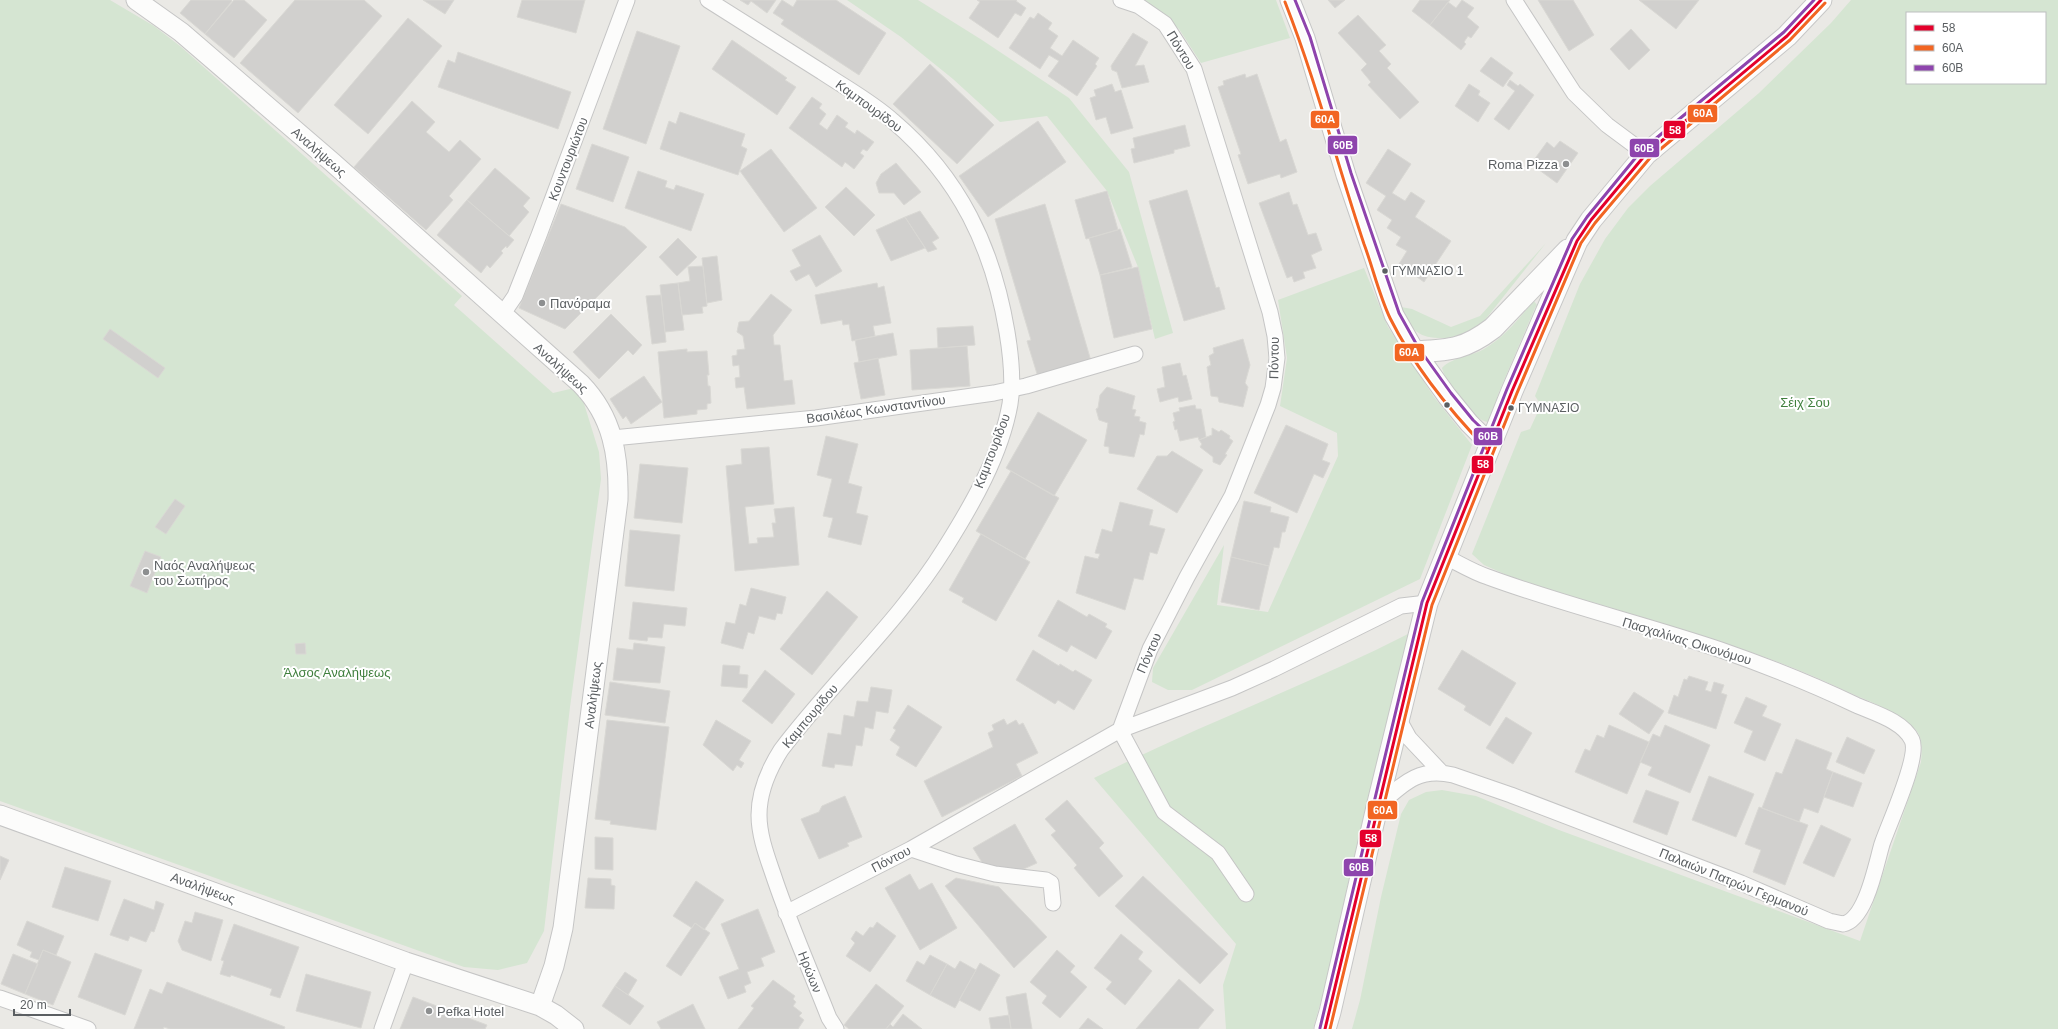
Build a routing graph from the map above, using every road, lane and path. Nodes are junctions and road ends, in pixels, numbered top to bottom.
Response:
1 (136, 0) edge
2 (627, 0) edge
3 (708, 0) edge
4 (1120, 0) edge
5 (1290, 0) edge
6 (1514, 0) edge
7 (1821, 0) edge
8 (1646, 154) junction
9 (1577, 241) junction
10 (502, 316) junction
11 (1415, 352) junction
12 (1135, 354) dead end
13 (1012, 389) junction
14 (612, 438) junction
15 (1490, 445) junction
16 (1446, 557) junction
17 (1427, 603) junction
18 (1399, 720) junction
19 (1120, 730) junction
20 (1914, 746) joint
21 (1441, 772) junction
22 (1377, 807) junction
23 (0, 815) edge
24 (911, 849) junction
25 (1246, 894) dead end
26 (1053, 903) dead end
27 (786, 913) junction
28 (406, 962) junction
29 (0, 998) edge
30 (540, 1006) junction
31 (829, 1025) edge
32 (88, 1029) edge
33 (382, 1029) edge
34 (574, 1029) edge
35 (1325, 1029) edge

1 - 10 street, Αναλήψεως
2 - 10 street, Κουντουριώτου
3 - 13 street, Καμπουρίδου
4 - 19 street, Πόντου
5 - 11 street
6 - 8 street
7 - 8 main road
8 - 9 main road
9 - 11 main road
9 - 15 main road
10 - 14 street, Αναλήψεως
11 - 15 street
12 - 13 street, Βασιλέως Κωνσταντίνου
13 - 14 street, Βασιλέως Κωνσταντίνου
13 - 27 street, Καμπουρίδου
14 - 30 street, Αναλήψεως
15 - 16 main road
16 - 17 main road
16 - 20 street, Πασχαλίνας Οικονόμου
17 - 18 main road
17 - 19 street, Πόντου
18 - 21 street
18 - 22 main road
19 - 24 street, Πόντου
19 - 25 street
20 - 21 street, Παλαιών Πατρών Γερμανού
21 - 22 street
22 - 35 main road
23 - 28 street, Αναλήψεως
24 - 26 street
24 - 27 street, Πόντου
27 - 31 street, Ηρώων
28 - 30 street, Αναλήψεως
28 - 33 street
29 - 32 street
30 - 34 street

